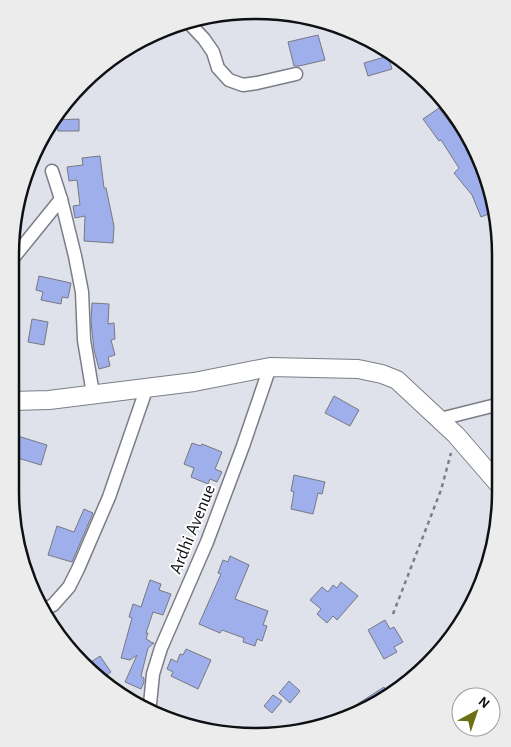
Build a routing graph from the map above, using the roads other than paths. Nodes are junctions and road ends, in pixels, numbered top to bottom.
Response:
1 (193, 27) edge
2 (296, 74) dead end
3 (52, 171) dead end
4 (61, 200) junction
5 (19, 251) edge
6 (270, 367) junction
7 (147, 387) junction
8 (93, 394) junction
9 (19, 401) edge
10 (492, 406) edge
11 (440, 419) junction
12 (492, 477) edge
13 (49, 607) edge
14 (150, 704) dead end

1 - 2 street
3 - 4 street
4 - 5 street
4 - 8 street
6 - 7 street
6 - 11 street
6 - 14 street, Ardhi Avenue
7 - 8 street
7 - 13 street
8 - 9 street
10 - 11 street
11 - 12 street

